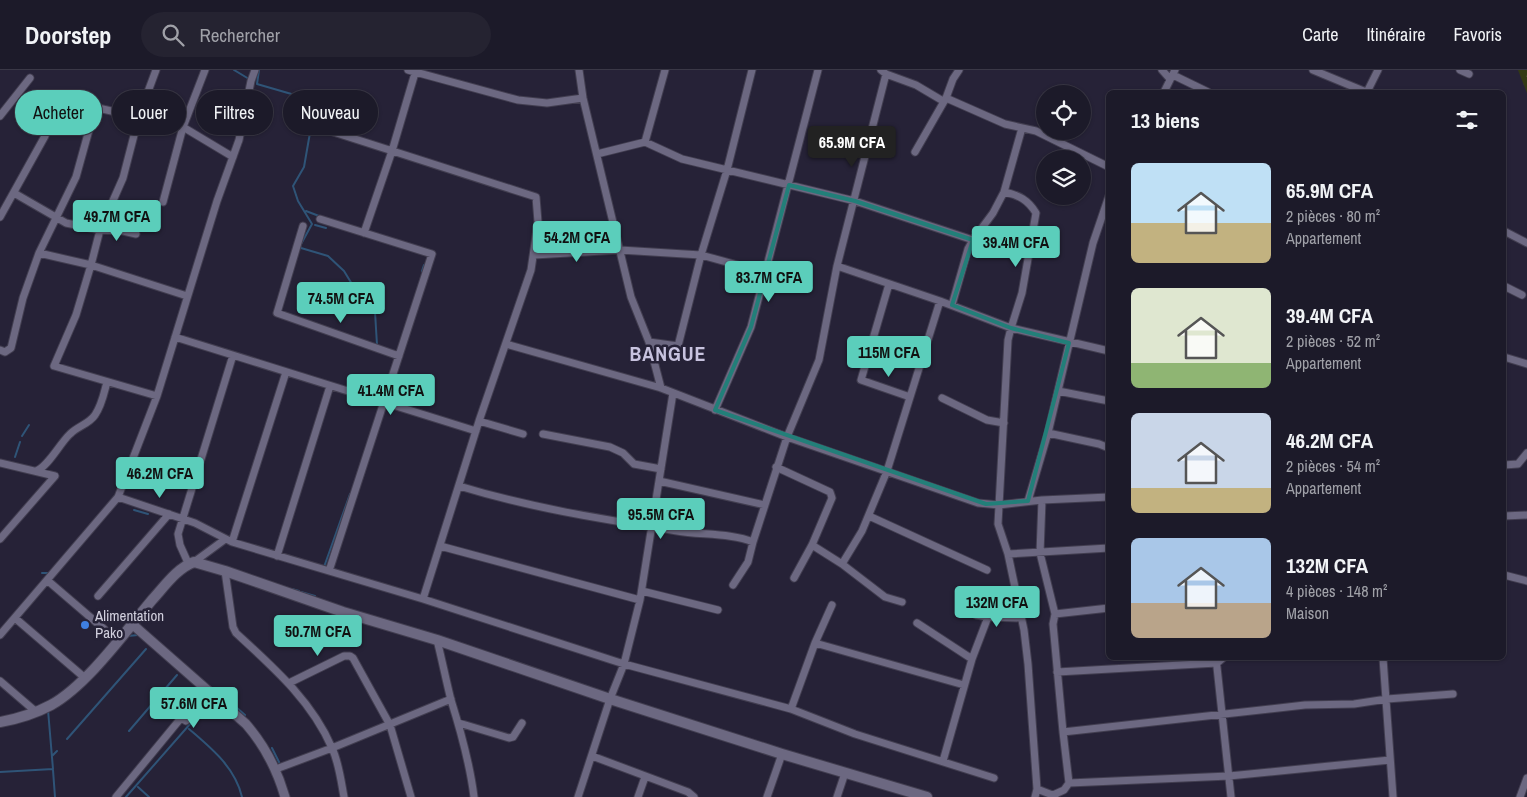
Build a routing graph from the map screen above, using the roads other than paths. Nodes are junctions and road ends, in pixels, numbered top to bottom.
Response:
1 (156, 70) edge
2 (205, 70) edge
3 (255, 70) edge
4 (408, 70) edge
5 (579, 70) edge
6 (665, 70) edge
7 (752, 70) edge
8 (818, 70) edge
9 (959, 70) edge
10 (1162, 70) edge
11 (1313, 70) edge
12 (1378, 70) edge
13 (1460, 70) edge
14 (415, 72) junction
15 (884, 72) edge
16 (1469, 74) dead end
17 (1173, 75) edge
18 (30, 78) dead end
19 (149, 90) edge
20 (1165, 90) edge
21 (1204, 90) edge
22 (1362, 90) edge
23 (1368, 90) edge
24 (583, 98) junction
25 (944, 100) junction
26 (112, 110) edge
27 (0, 116) edge
28 (186, 119) edge
29 (1022, 128) junction
30 (186, 129) edge
31 (134, 135) edge
32 (181, 135) edge
33 (342, 135) edge
34 (45, 136) dead end
35 (645, 142) junction
36 (392, 151) junction
37 (915, 152) dead end
38 (596, 154) junction
39 (233, 157) junction
40 (1106, 166) edge
41 (727, 170) junction
42 (789, 185) junction
43 (1004, 192) junction
44 (14, 193) junction
45 (855, 201) junction
46 (163, 202) dead end
47 (1106, 205) edge
48 (0, 217) edge
49 (56, 217) junction
50 (320, 219) dead end
51 (303, 226) dead end
52 (100, 230) junction
53 (1506, 232) edge
54 (364, 233) junction
55 (136, 234) dead end
56 (973, 240) junction
57 (1527, 243) edge
58 (620, 250) junction
59 (39, 253) junction
60 (534, 255) junction
61 (702, 255) junction
62 (91, 265) junction
63 (837, 266) junction
64 (766, 273) junction
65 (889, 284) junction
66 (1506, 287) edge
67 (1522, 295) dead end
68 (188, 296) junction
69 (940, 301) junction
70 (952, 305) junction
71 (1010, 328) junction
72 (175, 337) junction
73 (649, 342) junction
74 (1069, 343) junction
75 (506, 344) junction
76 (0, 350) edge
77 (1105, 350) edge
78 (233, 356) junction
79 (399, 356) junction
80 (1506, 358) edge
81 (1527, 364) edge
82 (286, 372) junction
83 (107, 382) junction
84 (330, 386) junction
85 (661, 388) junction
86 (1058, 391) junction
87 (673, 393) junction
88 (157, 396) junction
89 (910, 397) junction
90 (942, 398) dead end
91 (1106, 400) edge
92 (384, 402) junction
93 (715, 410) junction
94 (479, 421) junction
95 (1004, 423) junction
96 (476, 431) junction
97 (523, 434) dead end
98 (543, 434) dead end
99 (1048, 434) junction
100 (786, 437) junction
101 (1106, 447) edge
102 (1527, 453) edge
103 (0, 463) edge
104 (1506, 465) edge
105 (776, 467) junction
106 (661, 469) junction
107 (36, 471) junction
108 (886, 471) junction
109 (659, 481) junction
110 (459, 486) junction
111 (118, 497) junction
112 (1106, 497) edge
113 (1042, 500) junction
114 (1028, 501) junction
115 (764, 505) junction
116 (999, 505) junction
117 (169, 514) junction
118 (1527, 515) edge
119 (869, 516) junction
120 (1506, 516) edge
121 (182, 518) junction
122 (652, 527) junction
123 (0, 539) edge
124 (224, 540) junction
125 (232, 542) junction
126 (753, 542) junction
127 (812, 545) junction
128 (440, 546) junction
129 (1106, 548) edge
130 (1040, 553) junction
131 (1008, 554) junction
132 (277, 556) junction
133 (192, 563) junction
134 (842, 564) junction
135 (987, 570) dead end
136 (225, 571) junction
137 (329, 571) junction
138 (1506, 576) edge
139 (794, 578) dead end
140 (47, 580) junction
141 (1527, 581) edge
142 (733, 585) dead end
143 (642, 590) junction
144 (98, 596) dead end
145 (423, 599) junction
146 (640, 600) junction
147 (902, 602) dead end
148 (832, 605) dead end
149 (1106, 608) edge
150 (718, 610) dead end
151 (1055, 614) junction
152 (976, 615) dead end
153 (988, 617) junction
154 (15, 618) junction
155 (1021, 618) junction
156 (917, 623) dead end
157 (132, 624) junction
158 (0, 635) edge
159 (437, 640) junction
160 (118, 641) junction
161 (815, 643) junction
162 (972, 659) junction
163 (1216, 660) edge
164 (1383, 660) edge
165 (624, 664) junction
166 (1057, 672) junction
167 (85, 678) junction
168 (0, 681) edge
169 (289, 683) junction
170 (964, 685) junction
171 (207, 690) junction
172 (1453, 694) dead end
173 (451, 699) junction
174 (610, 699) junction
175 (1387, 699) junction
176 (790, 709) junction
177 (35, 711) junction
178 (1221, 714) junction
179 (0, 722) edge
180 (522, 723) dead end
181 (459, 724) junction
182 (390, 725) junction
183 (1063, 732) junction
184 (332, 748) junction
185 (782, 754) junction
186 (592, 756) junction
187 (1390, 760) junction
188 (943, 761) junction
189 (276, 769) junction
190 (845, 773) junction
191 (1229, 776) junction
192 (644, 777) junction
193 (994, 778) dead end
194 (1527, 778) edge
195 (1069, 783) junction
196 (1037, 789) junction
197 (900, 793) edge
198 (1056, 796) edge
199 (116, 797) edge
200 (285, 797) edge
201 (344, 797) edge
202 (412, 797) edge
203 (474, 797) edge
204 (578, 797) edge
205 (638, 797) edge
206 (694, 797) edge
207 (767, 797) edge
208 (837, 797) edge
209 (927, 797) edge
210 (1035, 797) edge
211 (1232, 797) edge
212 (1393, 797) edge
213 (1520, 797) edge

1 - 19 street
2 - 28 street
3 - 39 street
4 - 14 street
5 - 24 street
6 - 35 street
7 - 41 street
8 - 42 street
9 - 25 street
10 - 17 street
11 - 22 street
12 - 23 street
13 - 16 street
14 - 24 street
14 - 36 street
15 - 25 street
15 - 45 street
17 - 20 street
17 - 21 street
18 - 27 street
24 - 38 street
25 - 29 street
25 - 37 street
26 - 49 street
29 - 40 street
29 - 43 street
30 - 39 street
31 - 52 street
32 - 46 street
33 - 36 street
34 - 44 street
35 - 38 street
35 - 41 street
36 - 54 street
36 - 60 street
38 - 58 street
39 - 68 street
41 - 42 street
41 - 61 street
42 - 45 street
42 - 64 street
43 - 56 street
43 - 71 street
44 - 48 street
44 - 49 street
45 - 56 street
45 - 63 street
47 - 74 street
49 - 52 street
49 - 59 street
50 - 54 street
51 - 79 street
52 - 55 street
52 - 62 street
53 - 57 street
54 - 79 street
56 - 70 street
58 - 60 street
58 - 61 street
58 - 73 street
59 - 62 street
59 - 76 street
60 - 75 street
61 - 64 street
61 - 73 street
62 - 68 street
62 - 83 street
63 - 65 street
63 - 100 street
64 - 93 street
65 - 69 street
65 - 89 street
66 - 67 street
68 - 72 street
69 - 70 street
69 - 89 street
70 - 71 street
71 - 74 street
71 - 95 street
72 - 78 street
72 - 88 street
73 - 85 street
74 - 77 street
74 - 86 street
75 - 85 street
75 - 94 street
78 - 82 street
78 - 121 street
79 - 92 street
80 - 81 street
82 - 84 street
82 - 125 street
83 - 88 street
83 - 107 street
84 - 92 street
84 - 132 street
85 - 87 street
86 - 91 street
86 - 99 street
87 - 93 street
87 - 106 street
88 - 111 street
89 - 108 street
90 - 95 street
92 - 96 street
92 - 137 street
93 - 100 street
94 - 96 street
94 - 97 street
95 - 116 street
96 - 110 street
98 - 106 street
99 - 101 street
99 - 114 street
100 - 105 street
100 - 108 street
102 - 104 street
103 - 107 street
105 - 115 street
105 - 127 street
106 - 109 street
107 - 123 street
108 - 116 street
108 - 119 street
109 - 115 street
109 - 122 street
110 - 122 street
110 - 128 street
111 - 117 street
111 - 140 street
112 - 113 street
113 - 114 street
113 - 130 street
114 - 116 street
115 - 126 street
116 - 131 street
117 - 121 street
117 - 144 street
118 - 120 street
119 - 134 street
119 - 135 street
121 - 124 street
121 - 133 street
122 - 126 street
122 - 143 street
124 - 125 street
124 - 133 street
125 - 132 street
126 - 142 street
127 - 134 street
127 - 139 street
128 - 145 street
128 - 146 street
129 - 130 street
130 - 131 street
130 - 151 street
131 - 155 street
132 - 137 street
133 - 136 main road
133 - 157 main road
134 - 147 street
136 - 159 main road
136 - 169 street
137 - 145 street
138 - 141 street
140 - 154 street
140 - 160 street
143 - 146 street
143 - 150 street
145 - 165 street
146 - 165 street
148 - 161 street
149 - 151 street
151 - 166 street
152 - 153 street
153 - 155 street
153 - 162 street
154 - 158 street
154 - 167 street
155 - 196 street
156 - 162 street
157 - 160 main road
157 - 171 street
159 - 173 street
159 - 174 main road
160 - 167 main road
161 - 170 street
161 - 176 street
162 - 170 street
163 - 166 street
163 - 178 street
164 - 175 street
165 - 174 street
165 - 176 street
166 - 183 street
167 - 177 main road
168 - 177 street
169 - 182 street
169 - 184 street
170 - 188 street
171 - 189 street
171 - 199 street
172 - 175 street
173 - 181 street
173 - 182 street
174 - 185 main road
174 - 186 street
175 - 178 street
175 - 187 street
176 - 188 street
177 - 179 main road
178 - 183 street
178 - 191 street
180 - 181 street
181 - 203 street
182 - 184 street
182 - 202 street
183 - 195 street
184 - 189 street
184 - 201 street
185 - 190 main road
185 - 207 street
186 - 192 street
186 - 204 street
187 - 191 street
187 - 212 street
188 - 193 street
189 - 200 street
190 - 197 main road
190 - 208 street
191 - 195 street
191 - 211 street
192 - 205 street
192 - 206 street
194 - 213 street
195 - 198 street
196 - 198 street
196 - 210 street
197 - 209 main road

